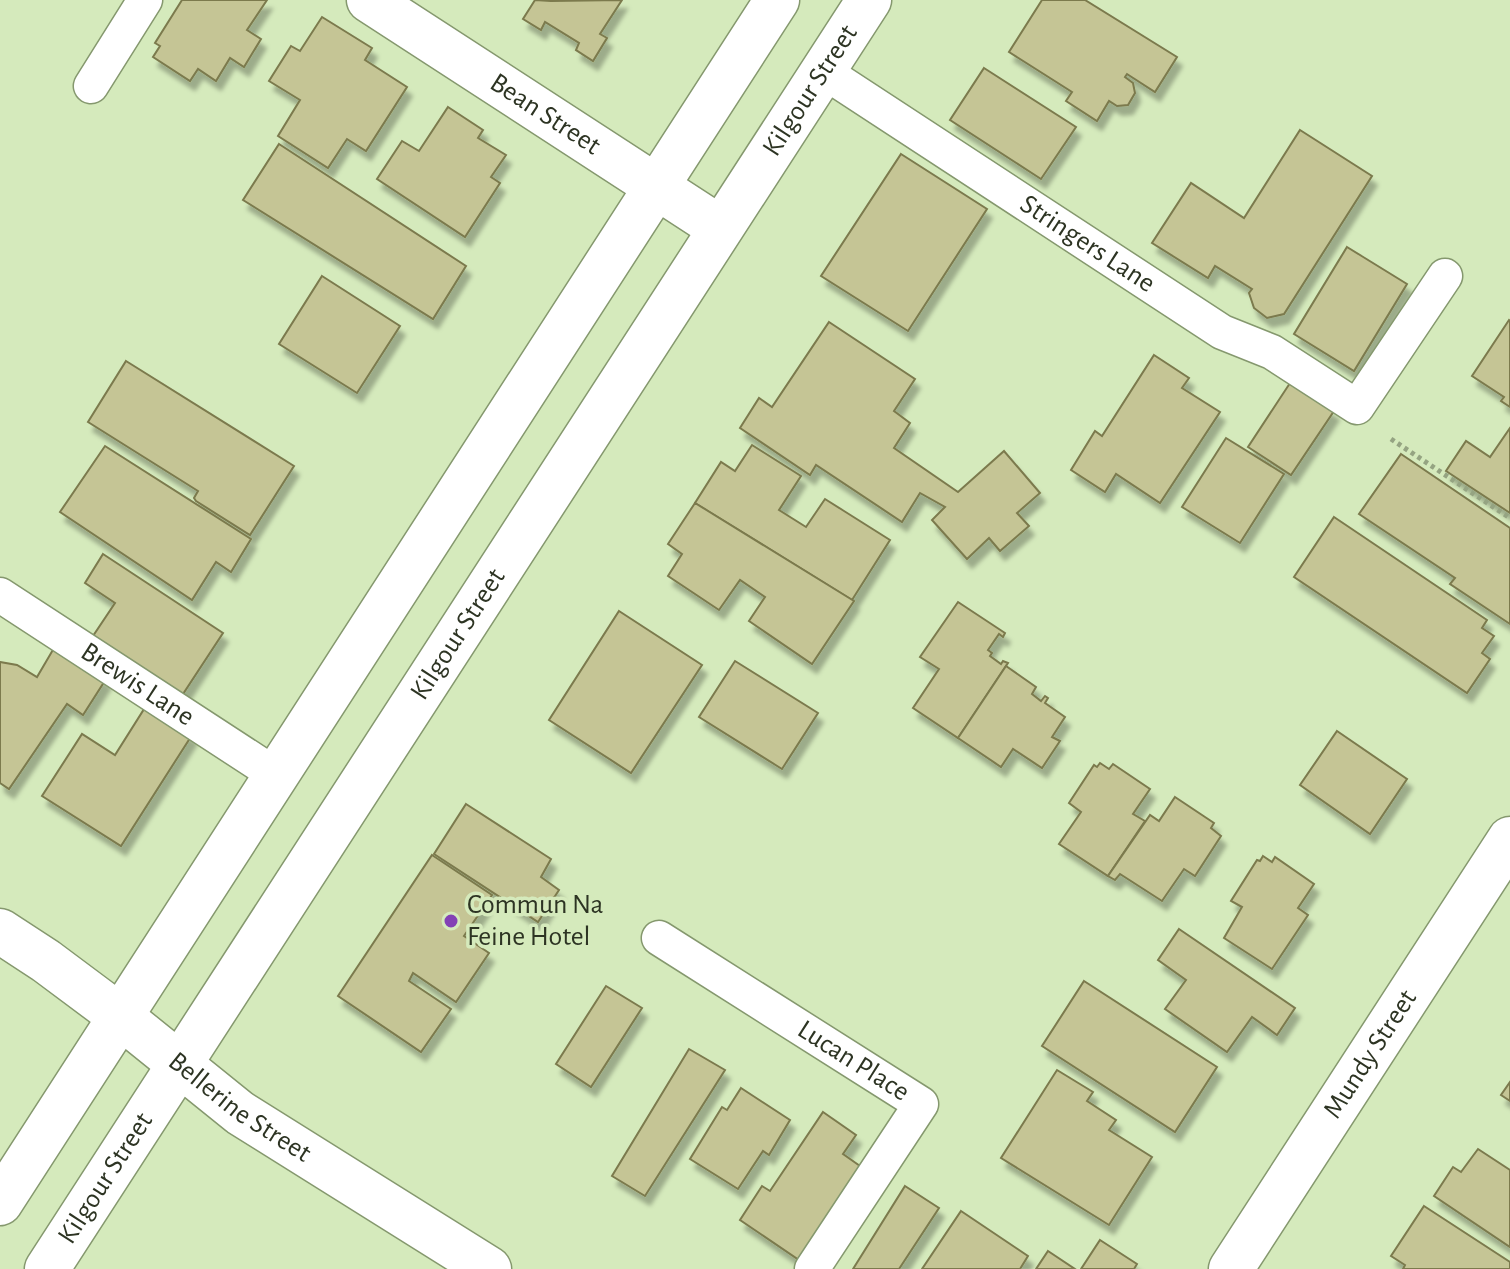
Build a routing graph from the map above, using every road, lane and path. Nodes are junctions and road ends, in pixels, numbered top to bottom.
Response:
1 (145, 0) edge
2 (369, 0) edge
3 (777, 0) edge
4 (869, 0) edge
5 (823, 71) junction
6 (91, 86) dead end
7 (656, 187) junction
8 (720, 228) junction
9 (1445, 276) dead end
10 (1357, 407) junction
11 (1510, 518) edge
12 (0, 595) edge
13 (276, 775) junction
14 (1510, 839) edge
15 (0, 931) edge
16 (659, 938) dead end
17 (121, 1017) junction
18 (179, 1063) junction
19 (0, 1203) edge
20 (47, 1269) edge
21 (489, 1269) edge
22 (812, 1269) edge
23 (1231, 1269) edge

1 - 6 lane
2 - 7 street, Bean Street
3 - 7 street
4 - 5 street, Kilgour Street
5 - 8 street, Kilgour Street
5 - 10 lane, Stringers Lane
7 - 8 street, Bean Street
7 - 13 street
8 - 18 street, Kilgour Street
9 - 10 lane
10 - 11 path
12 - 13 lane, Brewis Lane
13 - 17 street
14 - 23 street, Mundy Street
15 - 17 street, Bellerine Street
16 - 22 lane, Lucan Place
17 - 18 street, Bellerine Street
17 - 19 street
18 - 20 street, Kilgour Street
18 - 21 street, Bellerine Street

